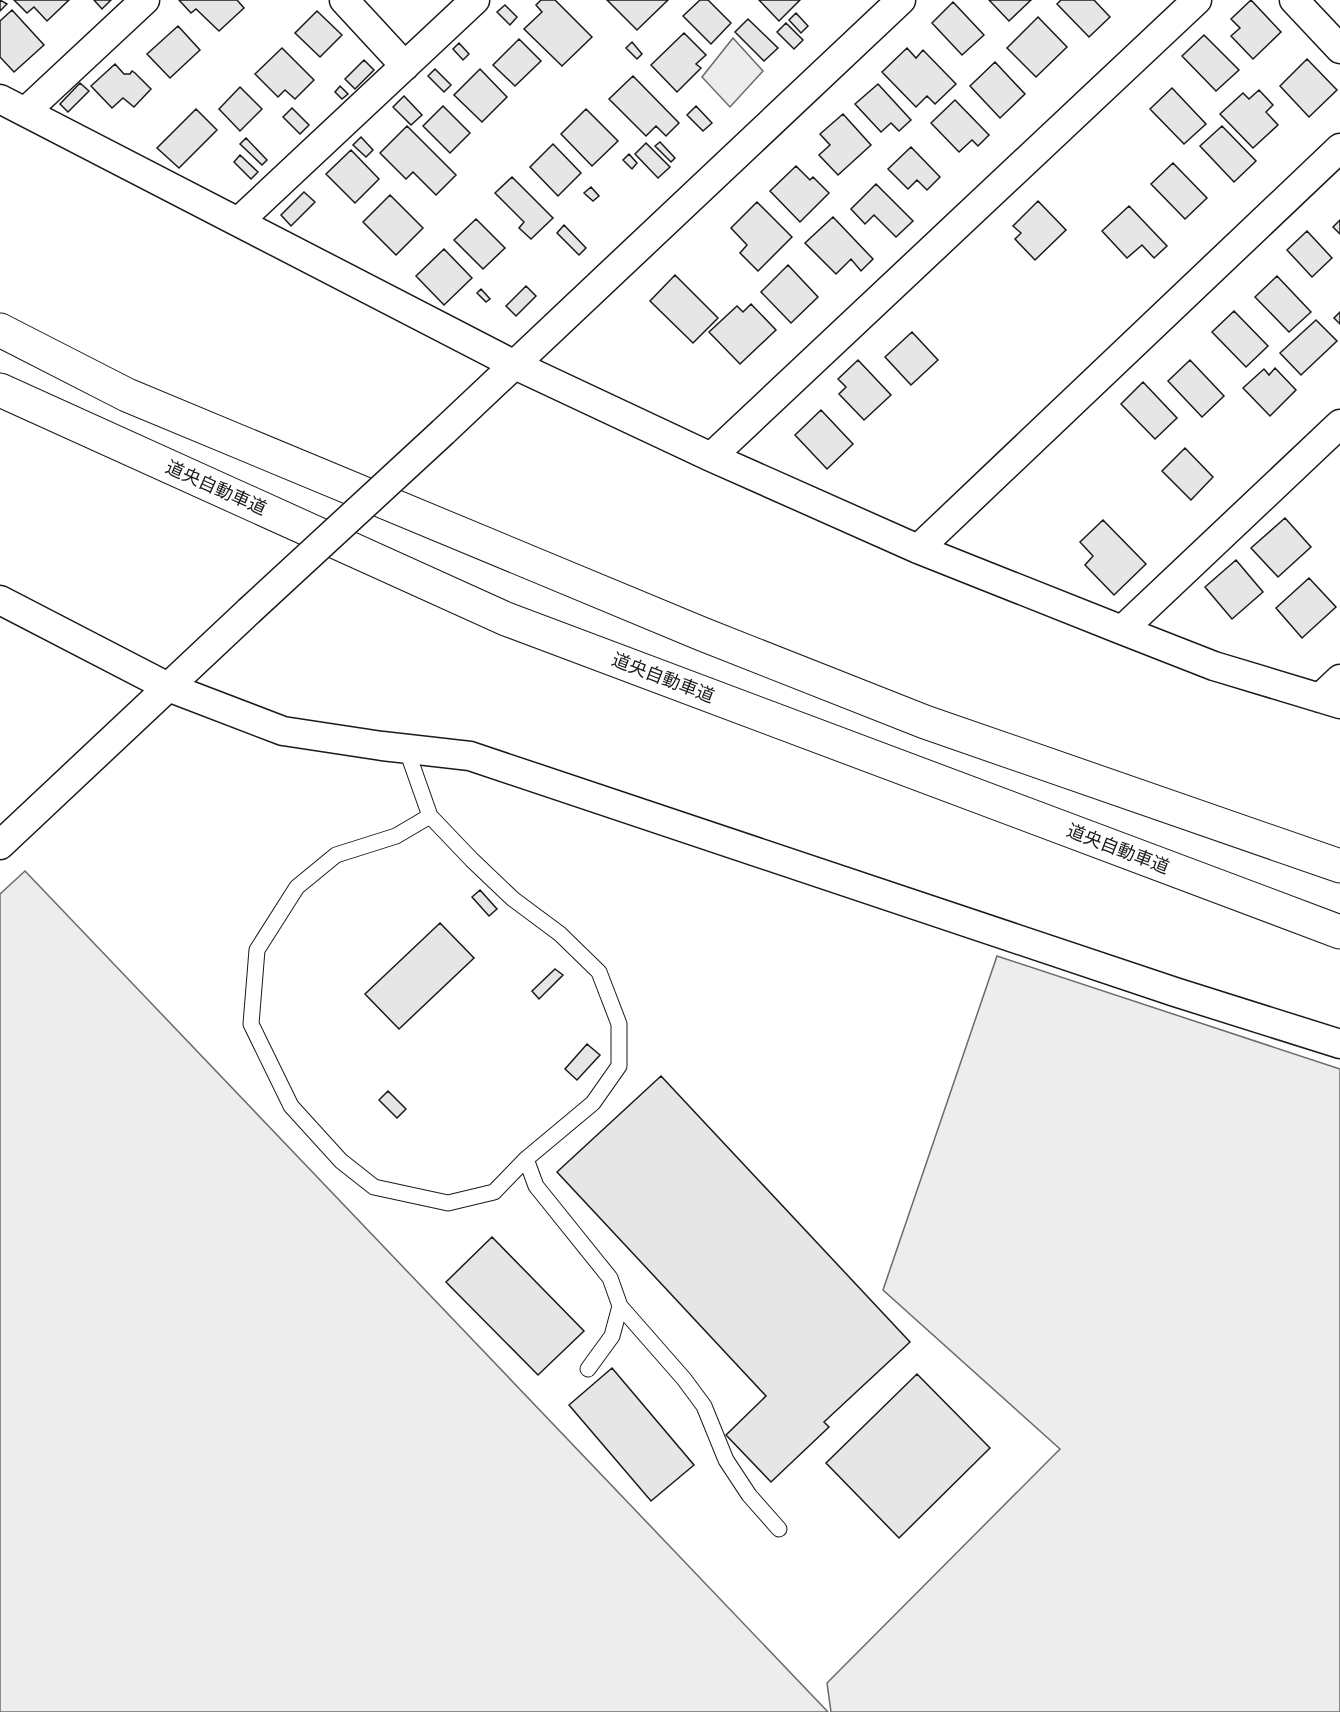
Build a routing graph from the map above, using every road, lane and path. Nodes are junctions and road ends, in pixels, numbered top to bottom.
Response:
1 (145, 0) edge
2 (344, 0) edge
3 (475, 0) edge
4 (901, 0) edge
5 (1197, 0) edge
6 (1294, 0) edge
7 (1340, 49) edge
8 (405, 66) junction
9 (12, 105) edge
10 (1340, 148) edge
11 (238, 222) junction
12 (0, 330) edge
13 (515, 364) junction
14 (0, 390) edge
15 (1340, 424) edge
16 (711, 457) junction
17 (918, 549) junction
18 (0, 600) edge
19 (1122, 630) junction
20 (168, 687) junction
21 (1333, 694) edge
22 (925, 722) junction
23 (406, 748) junction
24 (430, 816) junction
25 (1340, 844) edge
26 (0, 845) edge
27 (1340, 866) edge
28 (1340, 932) edge
29 (1340, 1044) edge
30 (526, 1159) junction
31 (620, 1306) junction
32 (588, 1369) dead end
33 (779, 1529) dead end

1 - 9 street
2 - 8 street
3 - 8 street
4 - 13 street
5 - 16 street
6 - 7 street
8 - 11 street
9 - 11 street
10 - 17 street
11 - 13 street
12 - 22 highway
13 - 16 street
13 - 20 street, bridge
14 - 28 highway, 道央自動車道
15 - 19 street
16 - 17 street
17 - 19 street
18 - 20 street
19 - 21 street
20 - 23 street
20 - 26 street
22 - 25 highway
22 - 27 highway
23 - 24 lane
23 - 29 street
24 - 30 lane
24 - 30 lane
30 - 31 lane
31 - 32 lane
31 - 33 lane

